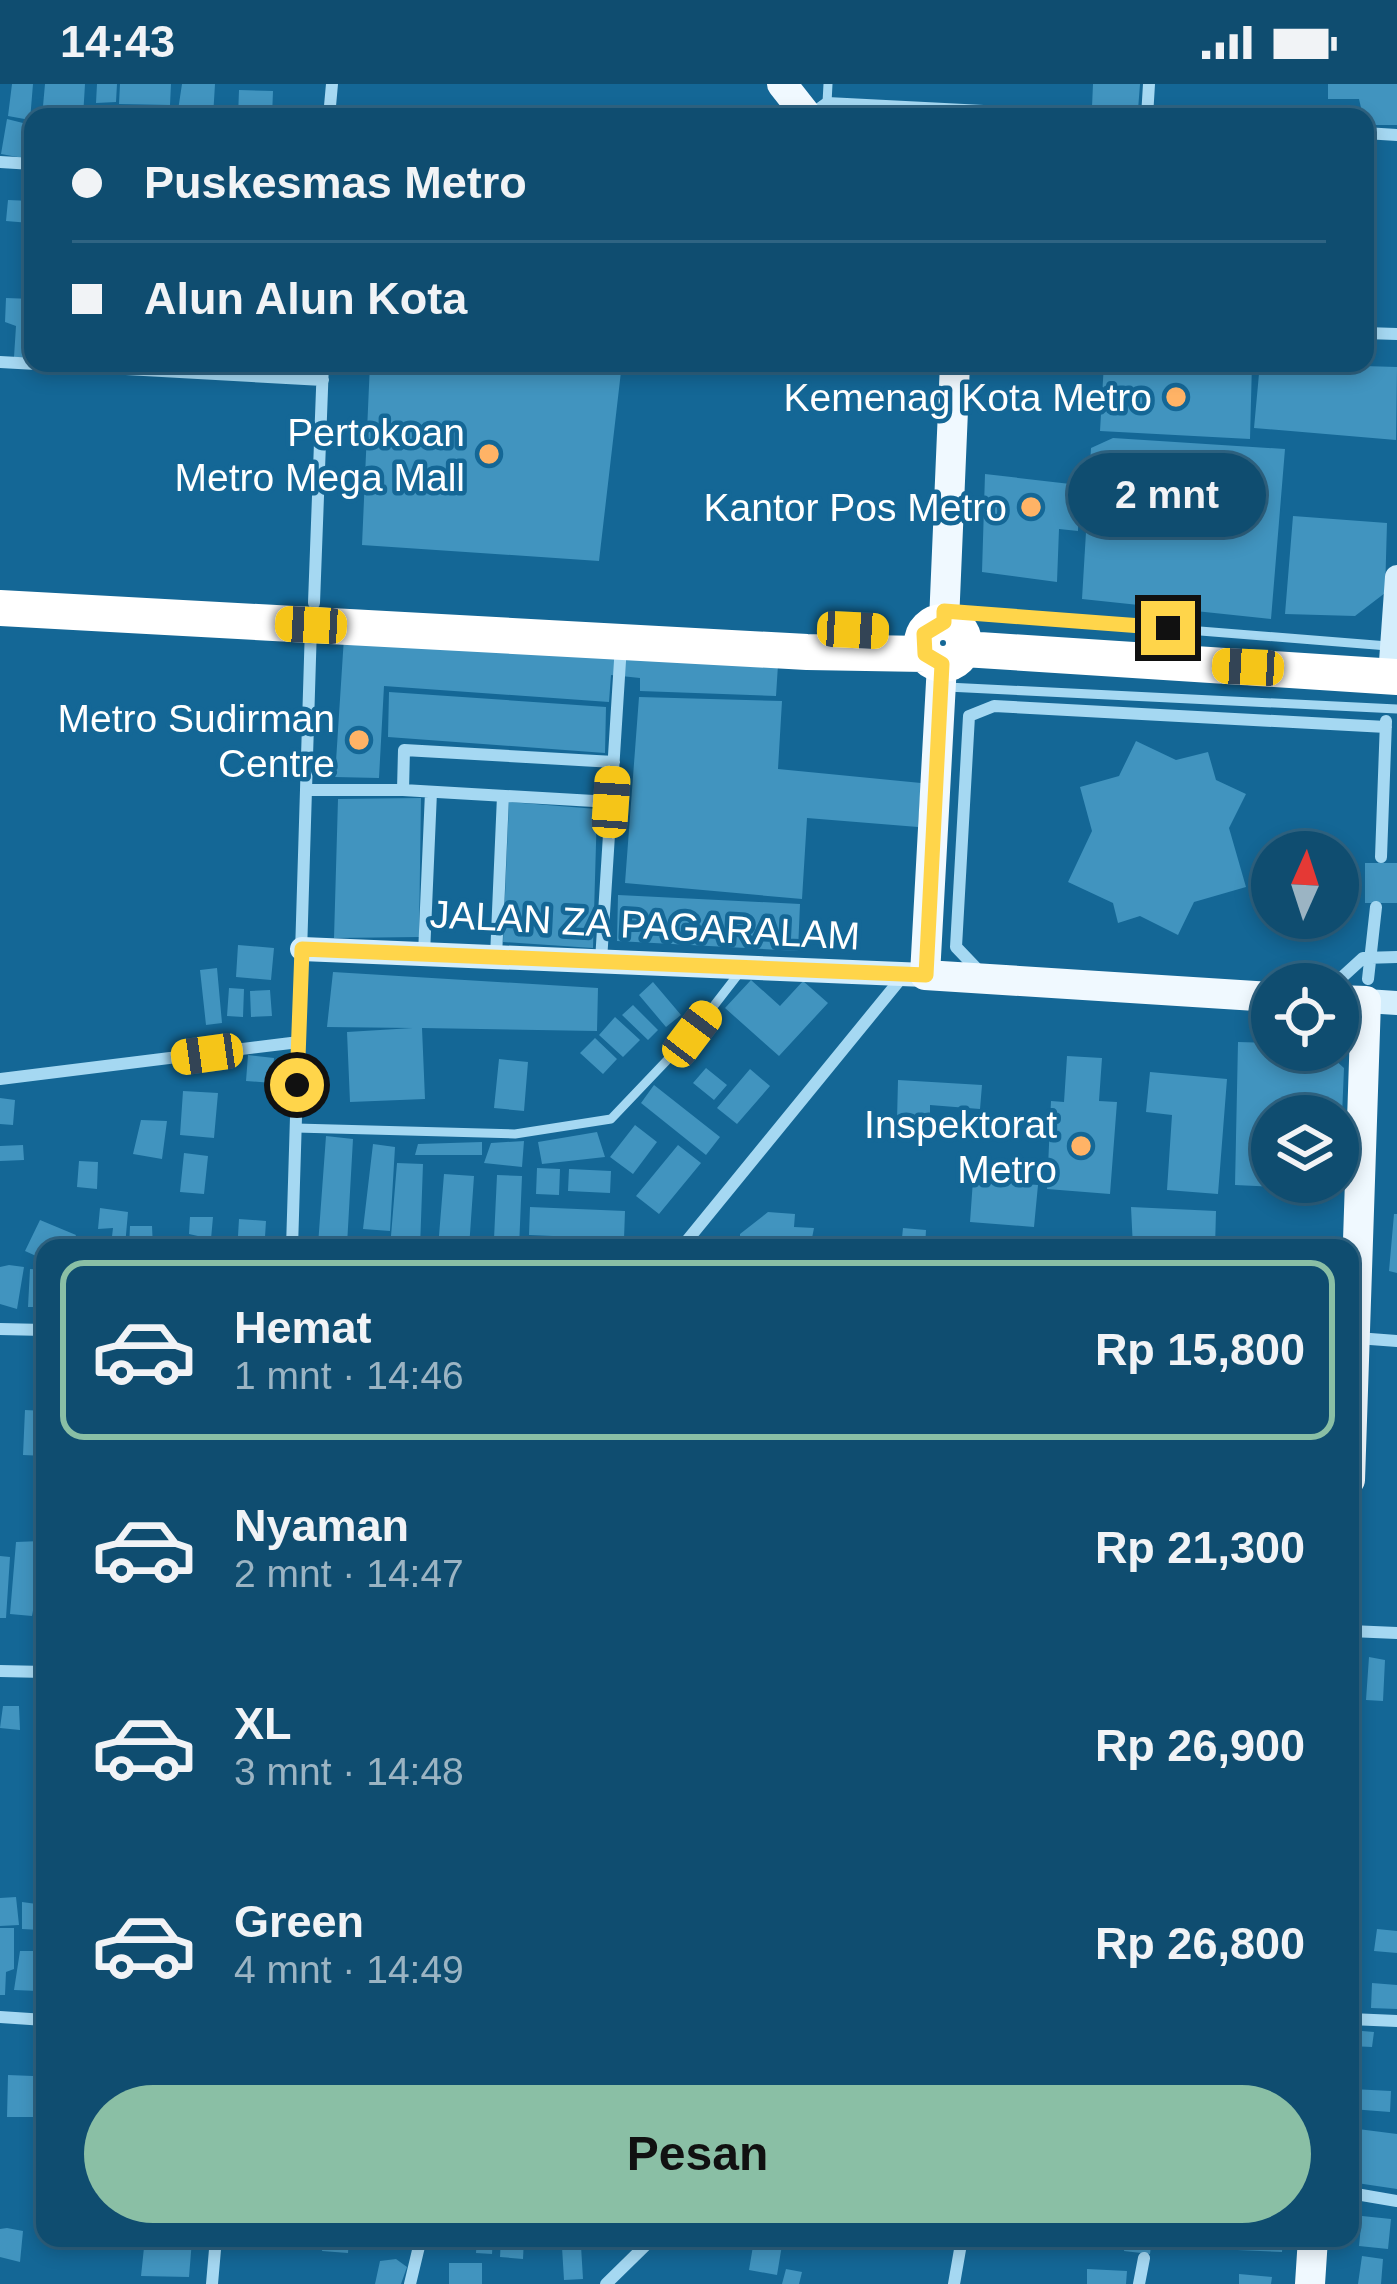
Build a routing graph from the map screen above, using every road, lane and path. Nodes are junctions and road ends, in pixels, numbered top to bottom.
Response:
1 (782, 84) edge
2 (809, 108) edge
3 (179, 372) edge
4 (323, 372) edge
5 (955, 372) edge
6 (323, 380) junction
7 (1397, 577) edge
8 (0, 585) edge
9 (0, 608) edge
10 (313, 614) junction
11 (621, 640) junction
12 (941, 646) junction
13 (1392, 689) edge
14 (614, 762) junction
15 (306, 790) junction
16 (403, 790) junction
17 (431, 792) junction
18 (503, 796) junction
19 (611, 802) junction
20 (1382, 857) dead end
21 (1376, 907) dead end
22 (302, 949) junction
23 (424, 954) junction
24 (496, 957) junction
25 (1370, 957) junction
26 (1397, 957) edge
27 (601, 962) junction
28 (1359, 963) edge
29 (743, 968) junction
30 (915, 975) junction
31 (1251, 984) edge
32 (1251, 996) edge
33 (1367, 996) edge
34 (299, 1042) junction
35 (0, 1079) edge
36 (296, 1128) junction
37 (292, 1239) edge
38 (690, 1239) edge
39 (1358, 1239) edge
40 (0, 1329) edge
41 (36, 1330) edge
42 (1359, 1338) edge
43 (1397, 1341) edge
44 (1359, 1631) edge
45 (1397, 1633) edge
46 (0, 1671) edge
47 (36, 1672) edge
48 (0, 2017) edge
49 (36, 2019) edge
50 (1359, 2019) edge
51 (1397, 2021) edge
52 (1359, 2194) edge
53 (1397, 2200) edge
54 (215, 2247) edge
55 (419, 2247) edge
56 (644, 2247) edge
57 (960, 2247) edge
58 (1312, 2247) edge
59 (1144, 2258) dead end
60 (212, 2284) edge
61 (410, 2284) edge
62 (606, 2284) edge
63 (954, 2284) edge
64 (1139, 2284) edge
65 (1310, 2284) edge

1 - 2 main road
3 - 6 street
4 - 6 street
5 - 12 main road
6 - 10 street
7 - 13 street
8 - 10 highway
9 - 10 highway
10 - 11 highway
10 - 12 highway
10 - 15 street
11 - 12 highway
11 - 14 street
12 - 13 highway
12 - 30 main road
13 - 20 street
13 - 31 street
14 - 16 street
14 - 19 street
15 - 16 street
15 - 22 street
16 - 17 street
17 - 18 street
17 - 23 street
18 - 19 street
18 - 24 street
19 - 27 street
21 - 25 street
22 - 23 street, JALAN ZA PAGARALAM
22 - 34 street
23 - 24 street, JALAN ZA PAGARALAM
24 - 27 street, JALAN ZA PAGARALAM
25 - 26 street
25 - 28 street
25 - 33 street
27 - 29 street, JALAN ZA PAGARALAM
29 - 30 street, JALAN ZA PAGARALAM
29 - 36 lane
30 - 32 main road, JALAN ZA PAGARALAM
30 - 38 street
33 - 39 main road
34 - 35 street
34 - 36 street
36 - 37 street
40 - 41 street
42 - 43 street
44 - 45 street
46 - 47 street
48 - 49 street
50 - 51 street
52 - 53 street
54 - 60 street
55 - 61 street
56 - 62 street
57 - 63 street
58 - 65 main road
59 - 64 street

